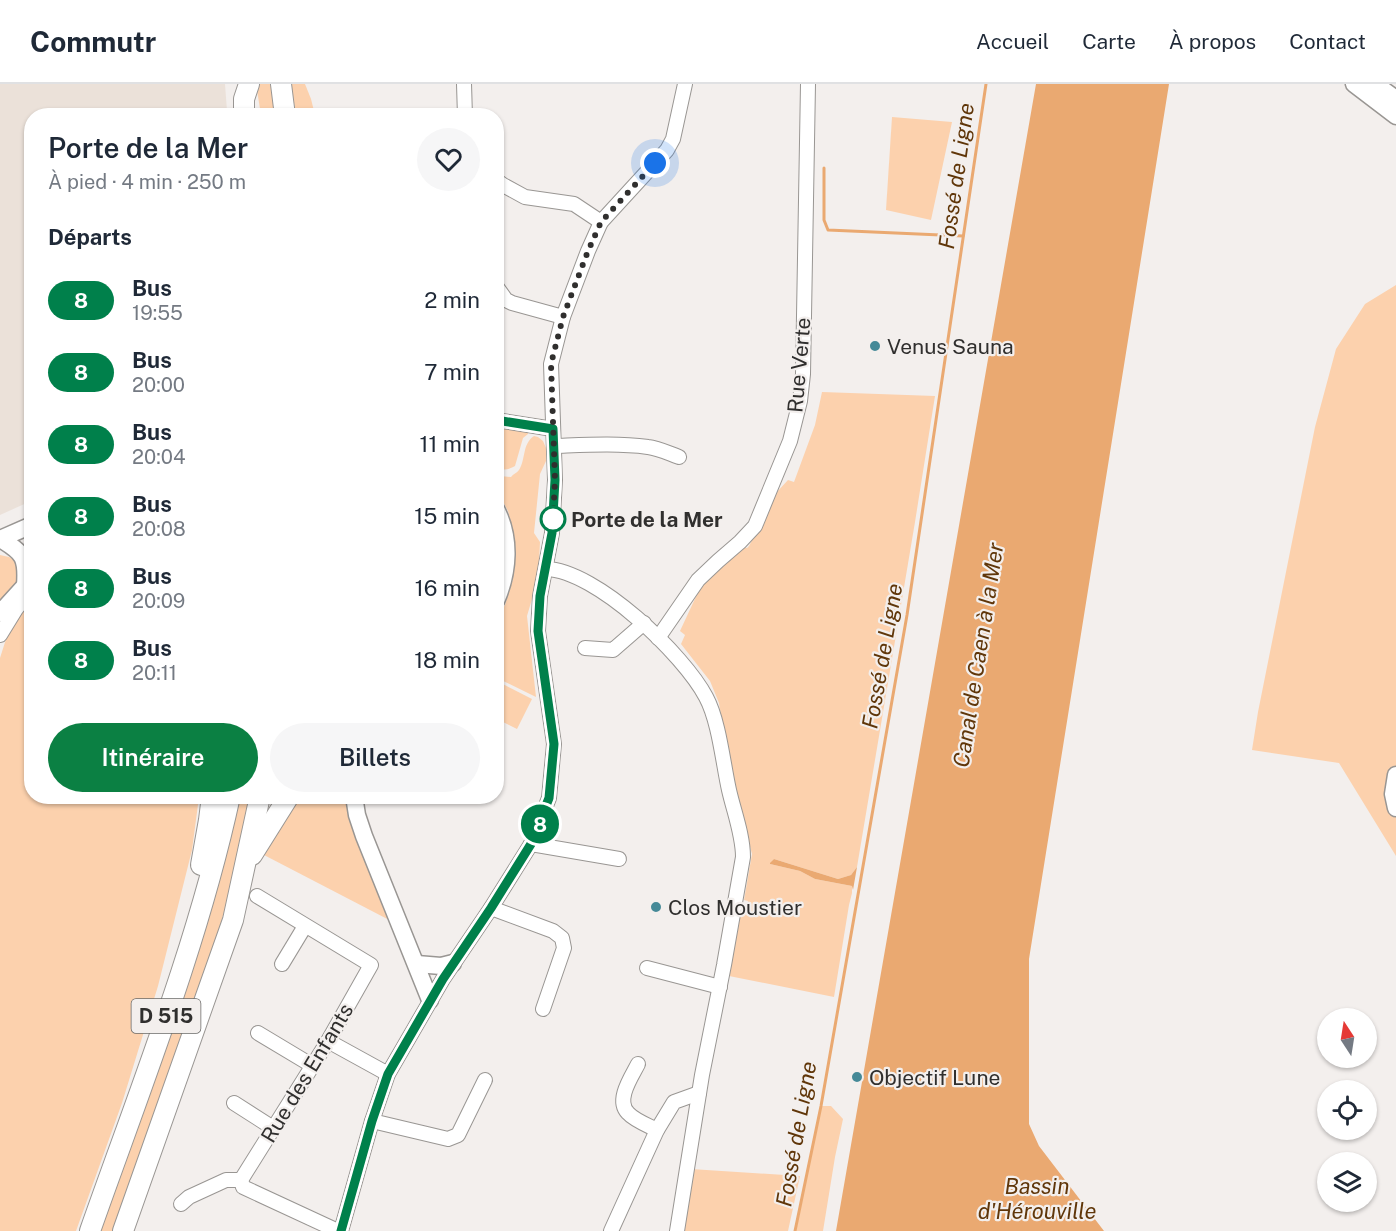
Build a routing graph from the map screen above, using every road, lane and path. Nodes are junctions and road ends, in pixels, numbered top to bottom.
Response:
1 (249, 84) edge
2 (281, 84) edge
3 (464, 84) edge
4 (685, 84) edge
5 (808, 84) edge
6 (1354, 84) edge
7 (1375, 84) edge
8 (1396, 99) edge
9 (244, 108) edge
10 (253, 108) edge
11 (284, 108) edge
12 (465, 108) edge
13 (1396, 116) edge
14 (504, 186) edge
15 (601, 222) junction
16 (504, 297) edge
17 (563, 317) junction
18 (504, 421) edge
19 (553, 429) junction
20 (554, 446) junction
21 (679, 457) dead end
22 (24, 528) edge
23 (504, 532) edge
24 (0, 539) edge
25 (24, 564) edge
26 (546, 569) junction
27 (504, 577) edge
28 (24, 588) edge
29 (24, 599) edge
30 (0, 613) edge
31 (644, 623) junction
32 (0, 635) edge
33 (658, 638) junction
34 (585, 648) dead end
35 (1396, 775) edge
36 (211, 804) edge
37 (228, 804) edge
38 (258, 804) edge
39 (284, 804) edge
40 (355, 804) edge
41 (1396, 808) edge
42 (531, 844) junction
43 (619, 859) dead end
44 (246, 864) junction
45 (256, 896) dead end
46 (491, 908) junction
47 (305, 926) junction
48 (191, 940) junction
49 (282, 963) dead end
50 (453, 963) junction
51 (417, 964) junction
52 (647, 968) dead end
53 (720, 987) junction
54 (430, 1000) junction
55 (543, 1009) dead end
56 (258, 1034) dead end
57 (328, 1041) junction
58 (638, 1064) dead end
59 (313, 1066) junction
60 (388, 1074) junction
61 (485, 1080) dead end
62 (699, 1093) junction
63 (234, 1103) dead end
64 (372, 1121) junction
65 (273, 1128) junction
66 (657, 1130) junction
67 (241, 1180) junction
68 (181, 1204) dead end
69 (90, 1231) edge
70 (123, 1231) edge
71 (340, 1231) edge
72 (611, 1231) edge
73 (677, 1231) edge

1 - 9 highway
1 - 10 highway
2 - 11 highway
3 - 12 street
4 - 15 street
5 - 33 street, Rue Verte
6 - 13 main road
7 - 8 main road
14 - 15 street
15 - 17 street
16 - 17 street
17 - 19 street
18 - 19 street
19 - 20 street
20 - 21 street
20 - 26 street
22 - 24 main road
23 - 27 main road
24 - 25 main road
26 - 31 street
26 - 42 street
28 - 30 main road
29 - 32 street
31 - 33 street
31 - 34 street
33 - 53 street
35 - 41 main road
36 - 48 highway
37 - 48 highway, D 515
38 - 44 highway, D 515
39 - 44 highway
40 - 51 main road
42 - 43 street
42 - 46 street
44 - 70 highway, D 515
45 - 47 street
46 - 50 street
46 - 55 street
47 - 49 street
47 - 57 street, Rue des Enfants
48 - 69 highway, D 515
50 - 51 main road
50 - 54 street
51 - 54 main road
52 - 53 street
53 - 62 street
54 - 60 street
56 - 59 street
57 - 59 street, Rue des Enfants
57 - 60 street
58 - 66 street
59 - 65 street, Rue des Enfants
60 - 64 street
61 - 64 street
62 - 66 street
62 - 73 street
63 - 65 street
64 - 71 street
65 - 67 street, Rue des Enfants
66 - 72 street
67 - 68 street
67 - 71 street

